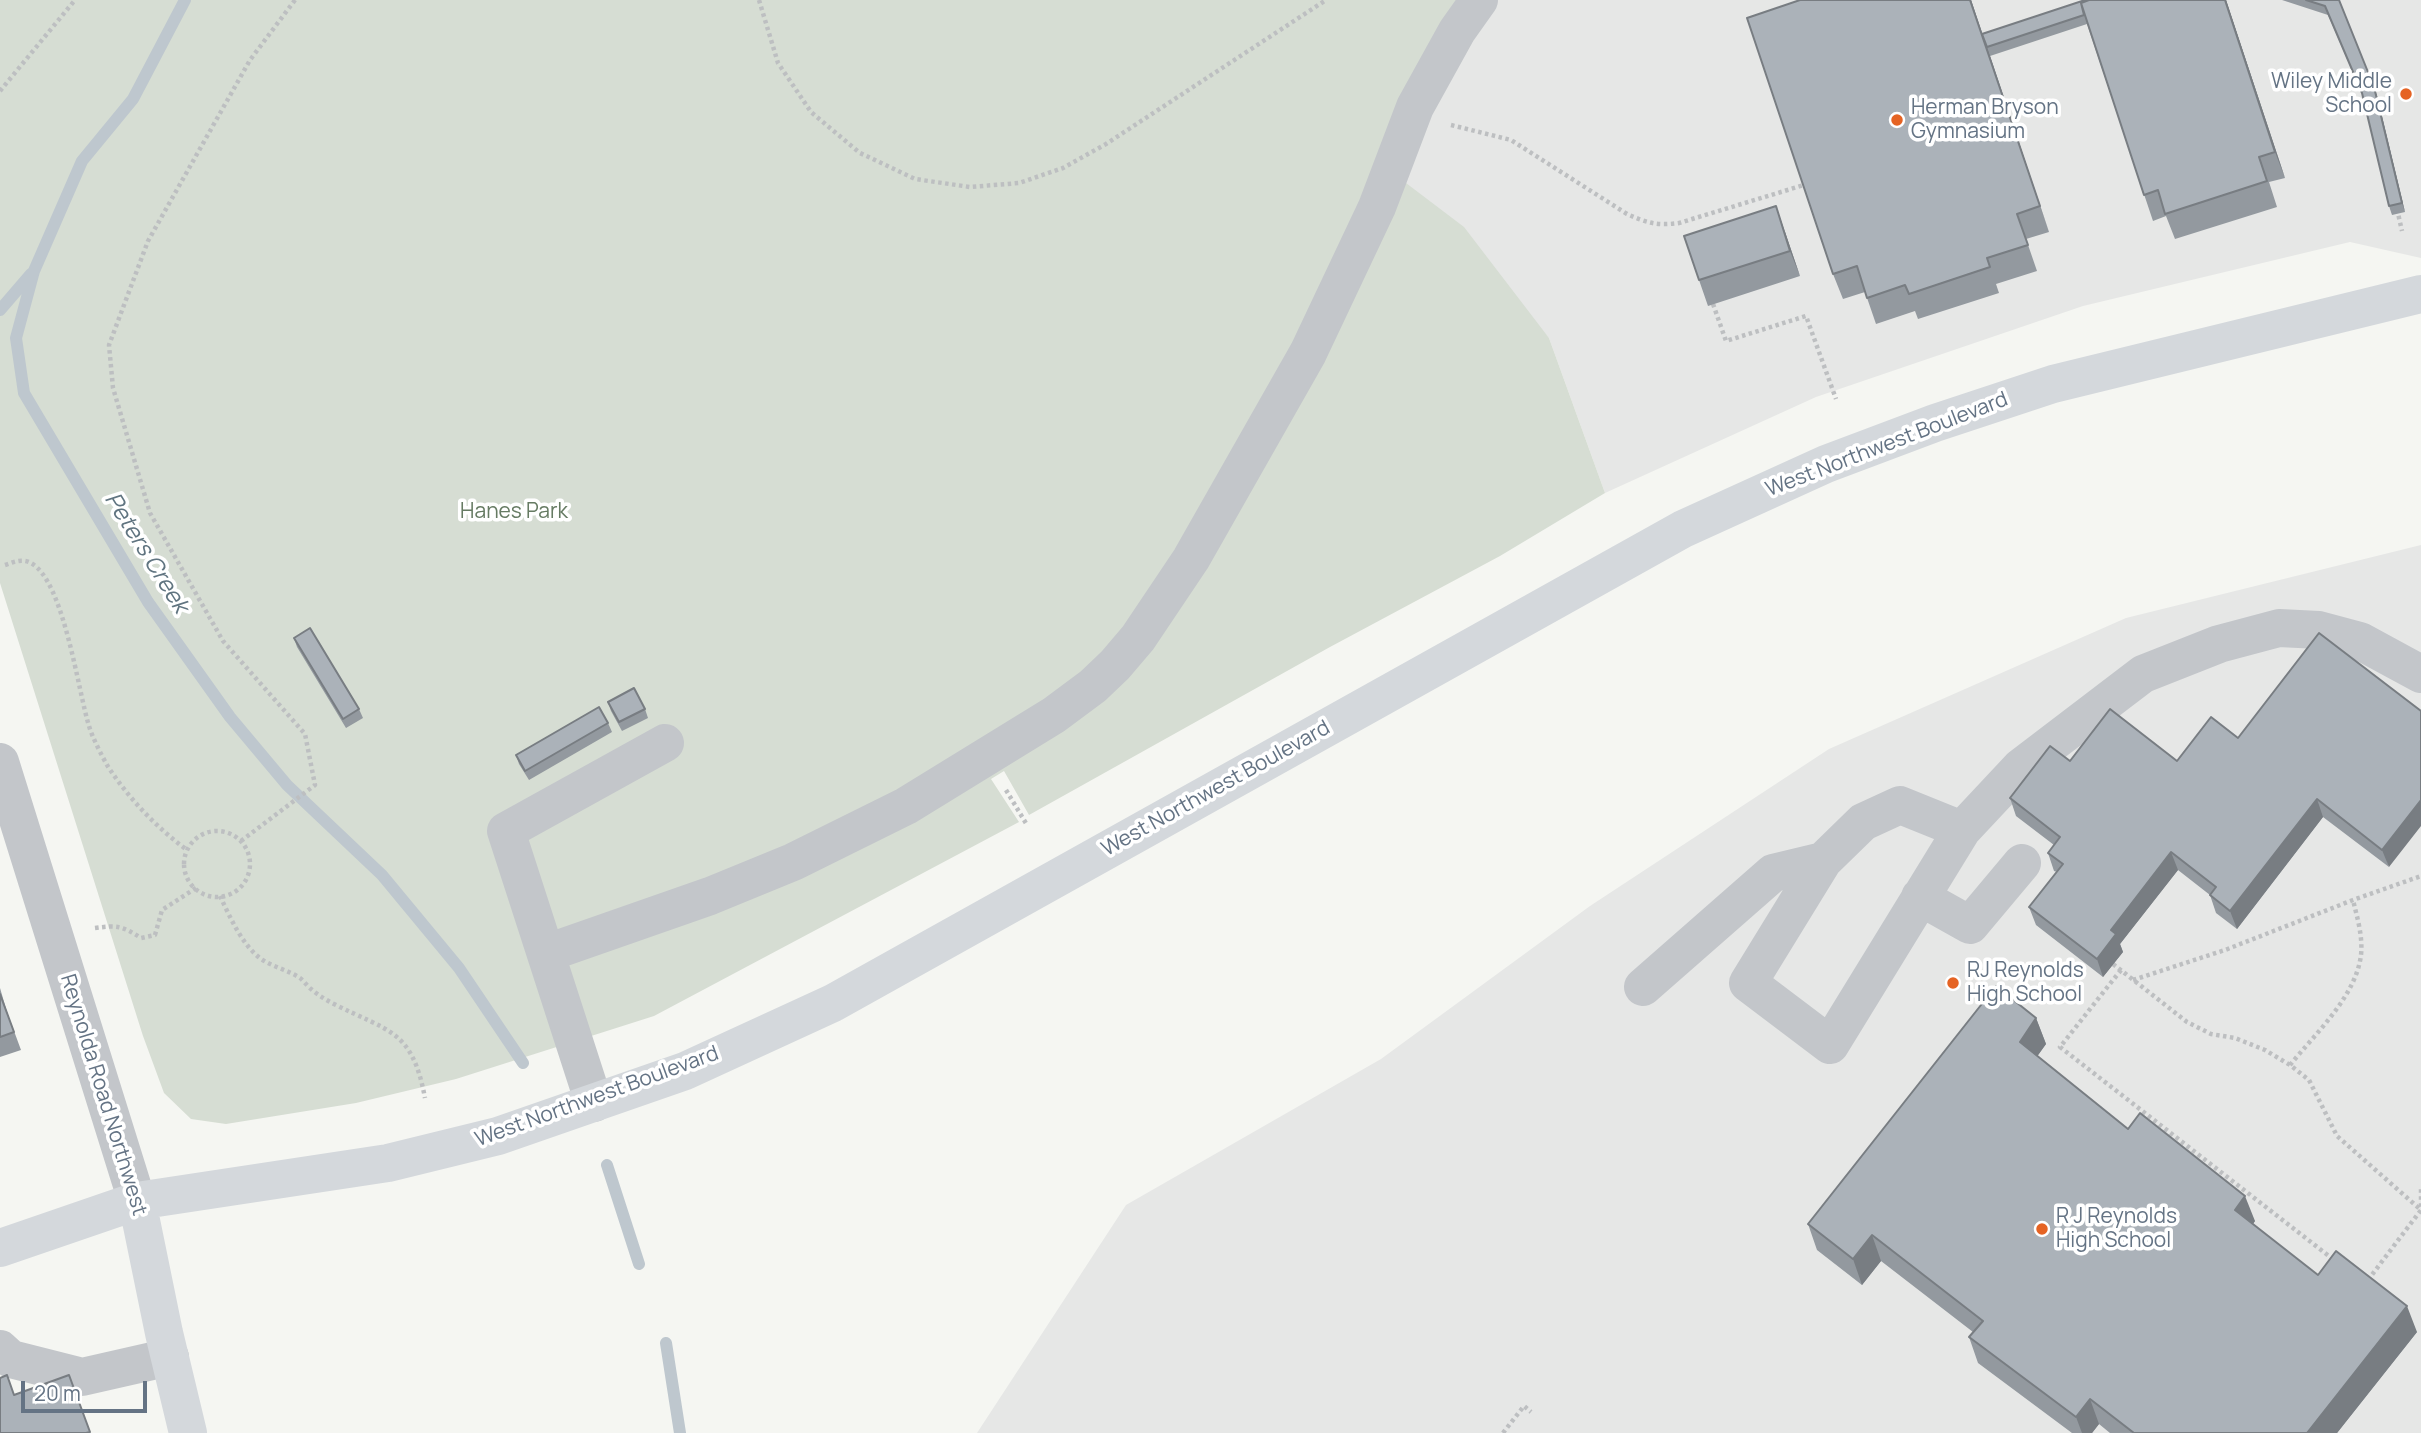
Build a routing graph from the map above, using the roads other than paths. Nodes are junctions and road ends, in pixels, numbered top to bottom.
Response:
1 (1479, 0) edge
2 (2421, 294) edge
3 (2421, 674) edge
4 (665, 743) dead end
5 (0, 762) edge
6 (1962, 830) junction
7 (1823, 861) junction
8 (2022, 863) dead end
9 (1920, 897) junction
10 (547, 953) junction
11 (1643, 987) dead end
12 (594, 1103) junction
13 (136, 1200) junction
14 (0, 1248) edge
15 (0, 1349) edge
16 (170, 1357) junction
17 (188, 1433) edge

1 - 10 street
2 - 12 main road, West Northwest Boulevard
3 - 6 street
4 - 10 street
5 - 13 street, Reynolda Road Northwest
6 - 7 street
6 - 9 street
7 - 9 street
7 - 11 street
8 - 9 street
10 - 12 street
12 - 13 main road, West Northwest Boulevard
13 - 14 main road, West Northwest Boulevard
13 - 16 main road, Reynolda Road Northwest
15 - 16 street
16 - 17 main road, Reynolda Road Northwest

